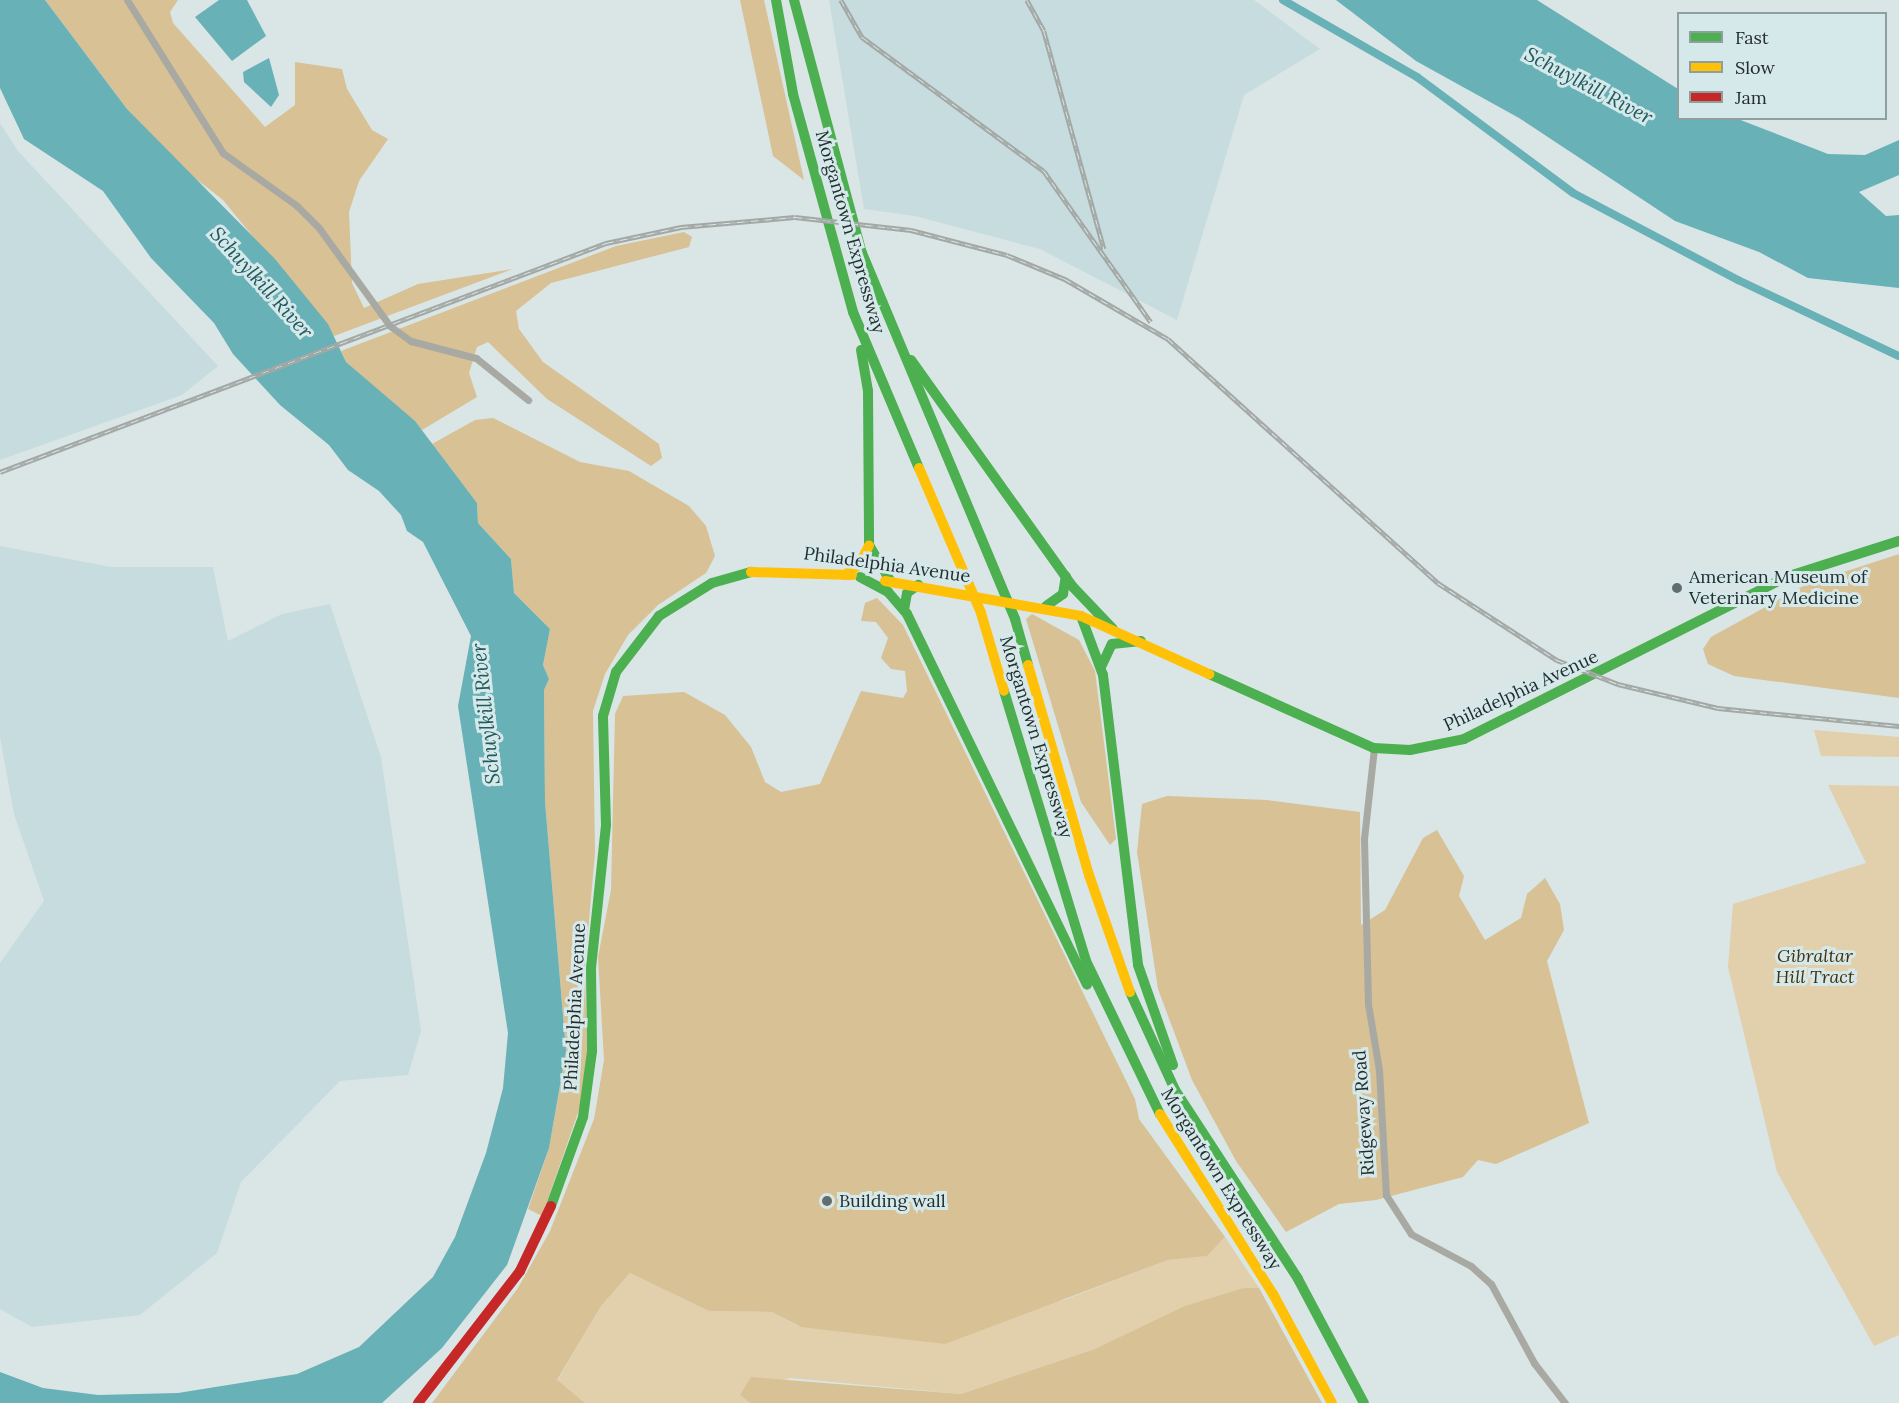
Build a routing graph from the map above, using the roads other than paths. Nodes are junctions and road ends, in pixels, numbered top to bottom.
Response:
1 (128, 0) edge
2 (774, 0) edge
3 (796, 0) edge
4 (853, 312) junction
5 (884, 314) junction
6 (528, 400) dead end
7 (1899, 541) edge
8 (869, 544) junction
9 (845, 575) junction
10 (1066, 576) junction
11 (860, 577) junction
12 (891, 582) junction
13 (918, 585) junction
14 (1046, 606) junction
15 (904, 610) junction
16 (1081, 616) junction
17 (1113, 629) junction
18 (1141, 641) junction
19 (1101, 667) junction
20 (1374, 748) junction
21 (1219, 1155) junction
22 (1194, 1172) junction
23 (418, 1403) edge
24 (1332, 1403) edge
25 (1364, 1403) edge
26 (1565, 1403) edge

1 - 6 street
2 - 4 main road, Morgantown Expressway
3 - 5 main road, Morgantown Expressway
4 - 8 main road
4 - 22 main road, Morgantown Expressway
5 - 10 main road
5 - 21 main road, Morgantown Expressway
7 - 20 main road, Philadelphia Avenue
8 - 9 main road
8 - 12 main road
9 - 11 main road, Philadelphia Avenue
9 - 23 main road, Philadelphia Avenue
10 - 14 main road
10 - 17 main road
11 - 12 main road, Philadelphia Avenue
11 - 15 main road
12 - 13 main road, Philadelphia Avenue
13 - 14 main road, Philadelphia Avenue
13 - 15 main road
14 - 16 main road, Philadelphia Avenue
15 - 22 main road
16 - 17 main road, Philadelphia Avenue
16 - 19 main road
17 - 18 main road, Philadelphia Avenue
18 - 19 main road
18 - 20 main road, Philadelphia Avenue
19 - 21 main road
20 - 26 street, Ridgeway Road
21 - 25 main road, Morgantown Expressway
22 - 24 main road, Morgantown Expressway

